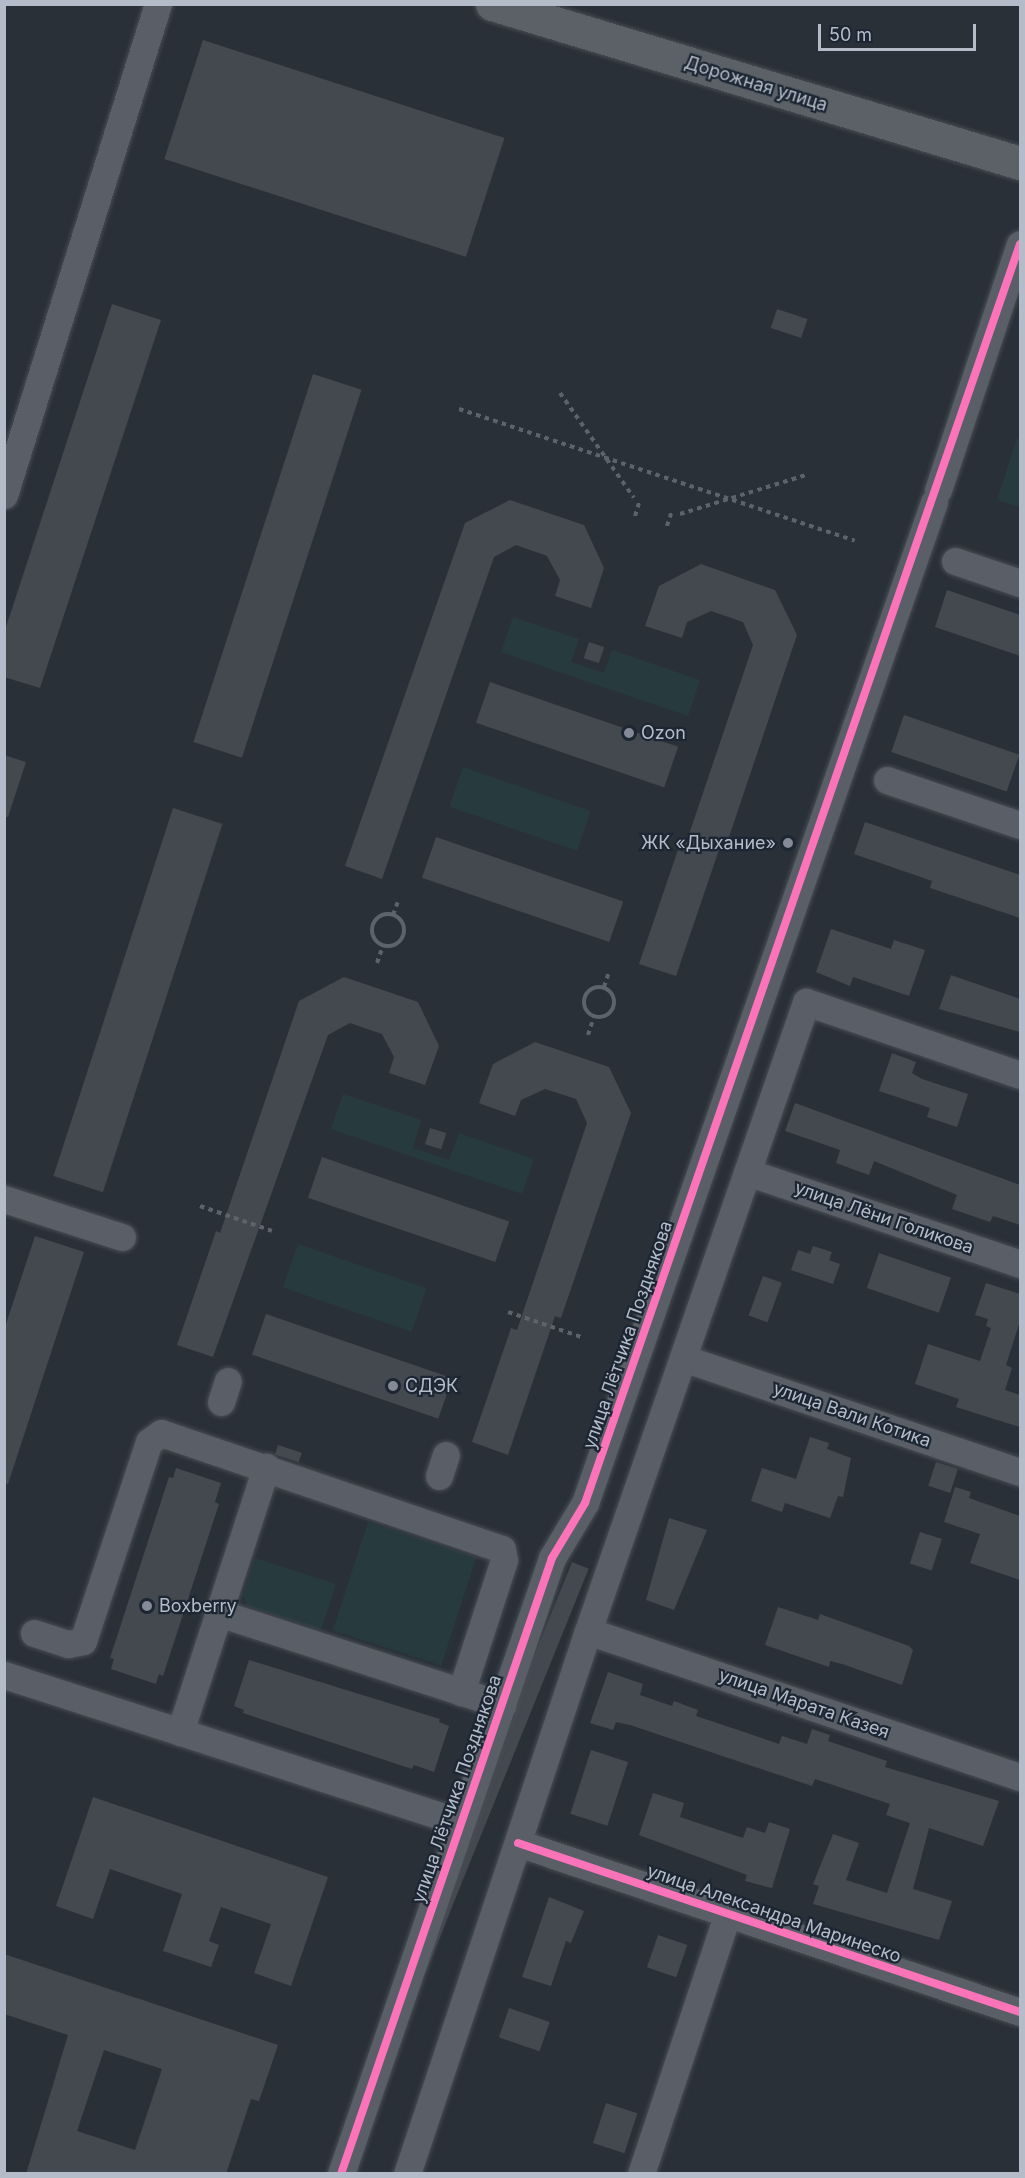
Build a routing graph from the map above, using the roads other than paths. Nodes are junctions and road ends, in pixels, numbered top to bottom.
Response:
1 (158, 4) edge
2 (492, 4) edge
3 (1020, 163) edge
4 (1020, 244) edge
5 (4, 495) edge
6 (955, 561) dead end
7 (1020, 583) edge
8 (887, 780) dead end
9 (1020, 825) edge
10 (1020, 1075) edge
11 (747, 1172) junction
12 (6, 1204) edge
13 (122, 1238) dead end
14 (1020, 1264) edge
15 (683, 1358) junction
16 (267, 1467) junction
17 (1020, 1472) edge
18 (219, 1613) junction
19 (588, 1631) junction
20 (34, 1633) dead end
21 (4, 1675) edge
22 (461, 1692) junction
23 (502, 1705) junction
24 (180, 1732) junction
25 (1020, 1777) edge
26 (461, 1823) junction
27 (518, 1843) junction
28 (728, 1915) junction
29 (1020, 2012) edge
30 (342, 2174) edge
31 (407, 2174) edge
32 (641, 2174) edge

1 - 5 street
2 - 3 main road, Дорожная улица
4 - 23 street, улица Лётчика Позднякова
6 - 7 street
8 - 9 street
10 - 11 street
11 - 14 street, улица Лёни Голикова
11 - 15 street
12 - 13 street
15 - 17 street, улица Вали Котика
15 - 19 street
16 - 18 street
16 - 20 street
16 - 22 street
18 - 22 street
18 - 24 street
19 - 25 street, улица Марата Казея
19 - 27 street
21 - 24 street
22 - 23 street
23 - 26 street, улица Лётчика Позднякова
24 - 26 street
26 - 30 street, улица Лётчика Позднякова
27 - 28 street, улица Александра Маринеско
27 - 31 street
28 - 29 street, улица Александра Маринеско
28 - 32 street

